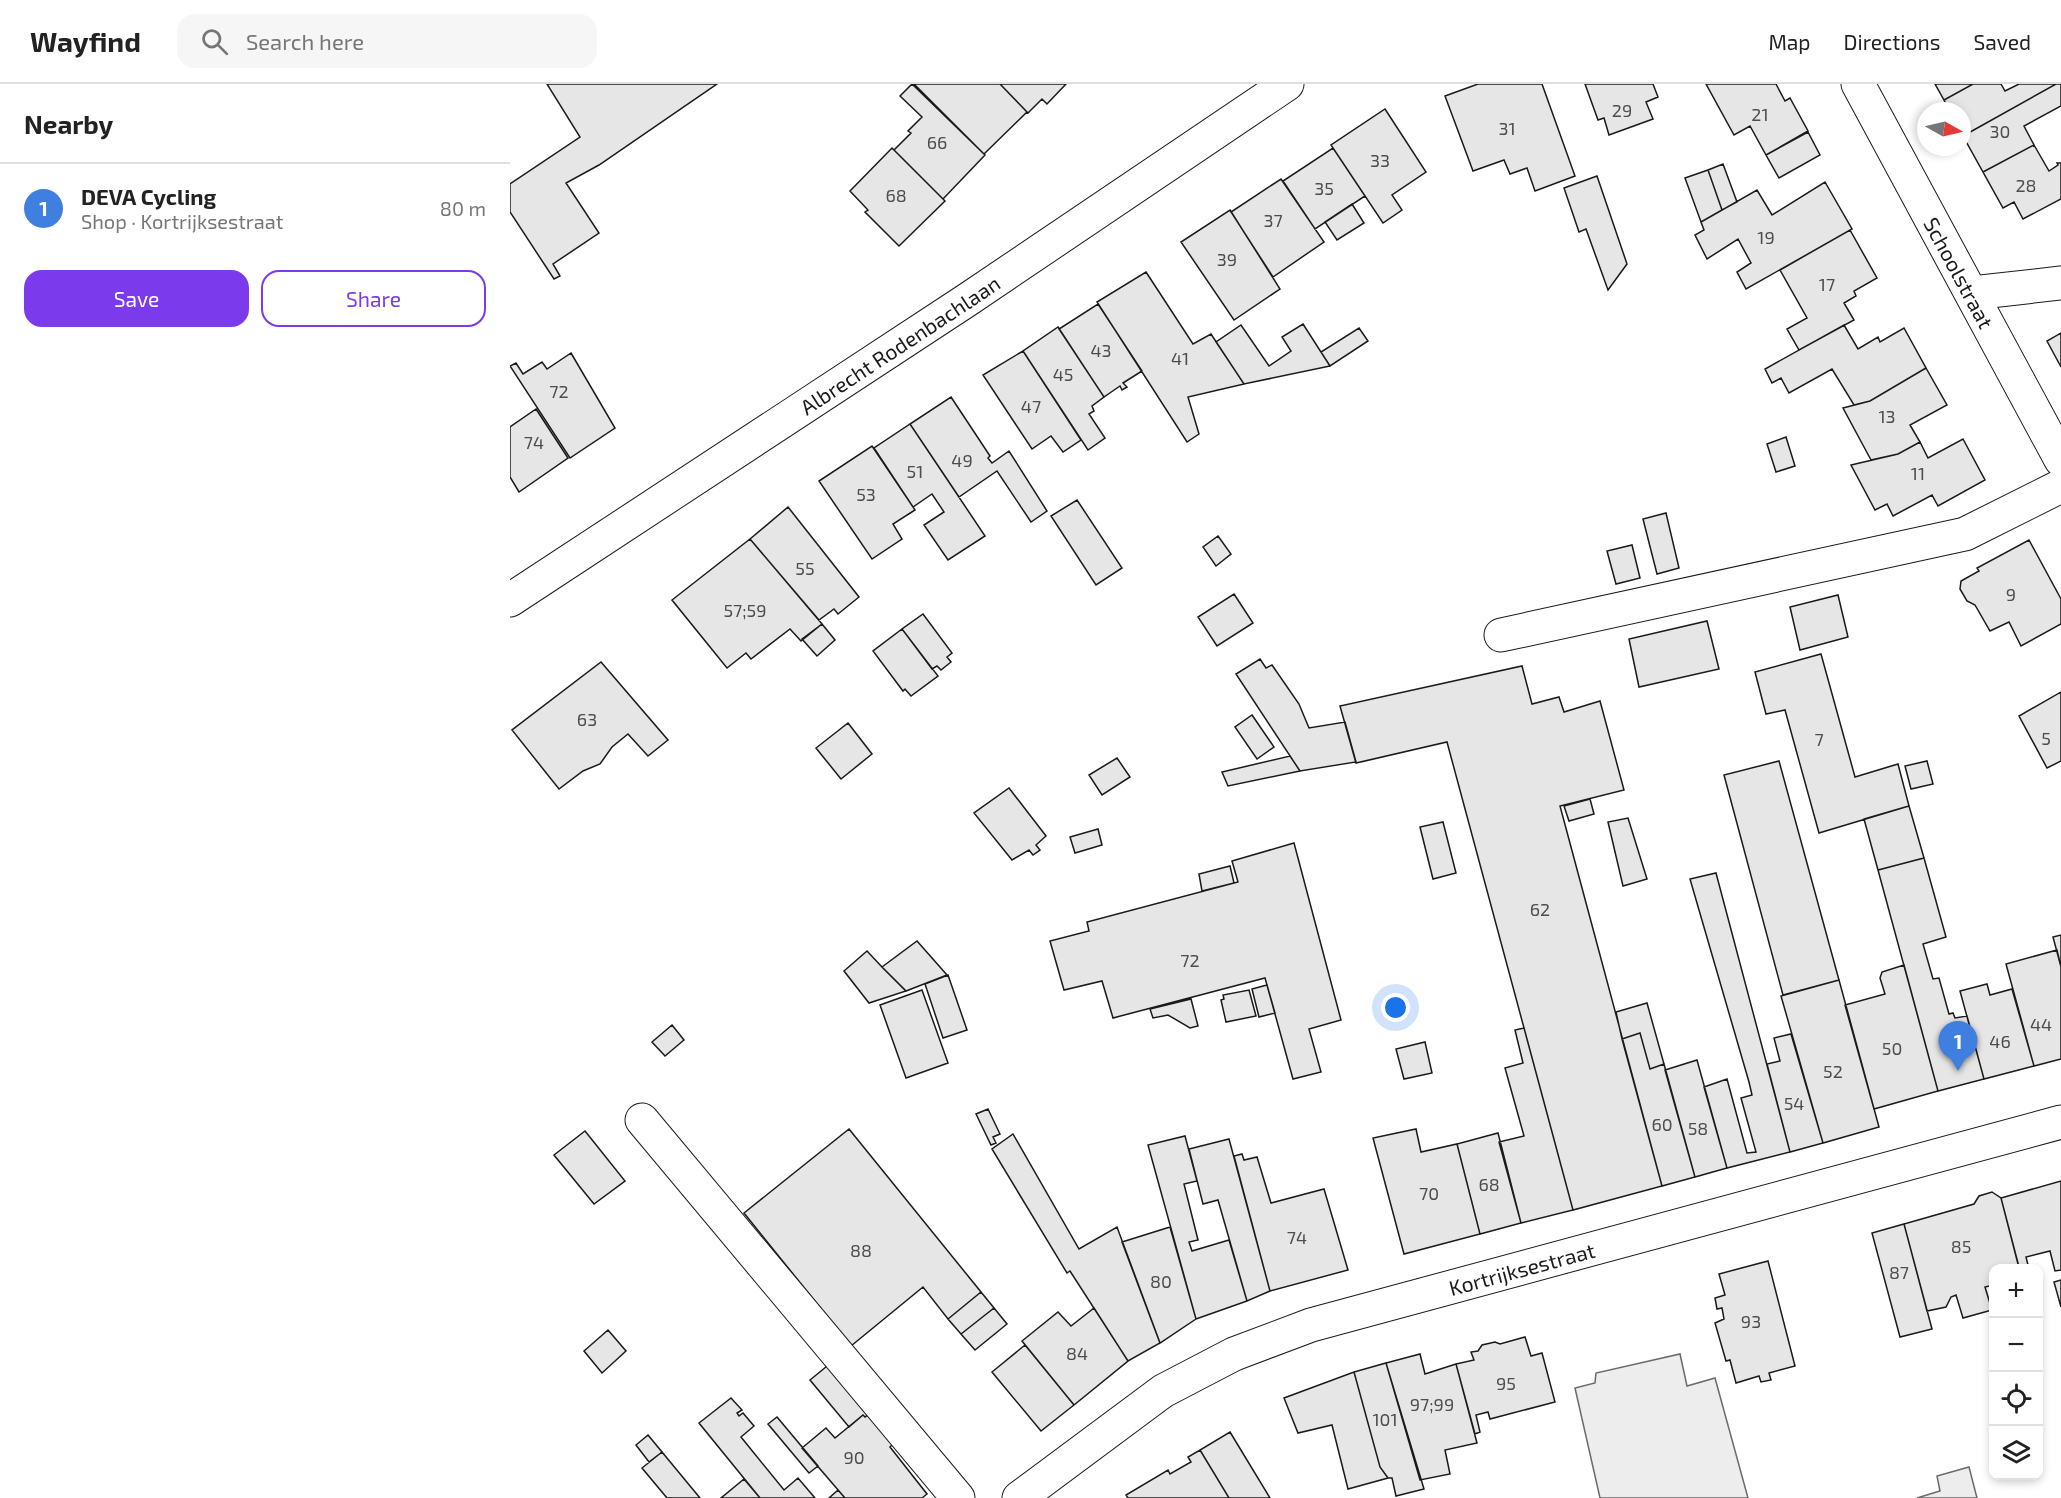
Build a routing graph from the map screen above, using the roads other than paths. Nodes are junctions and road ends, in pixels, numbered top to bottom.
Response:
1 (1287, 84) edge
2 (1858, 84) edge
3 (2061, 284) edge
4 (1972, 292) junction
5 (2061, 460) edge
6 (2061, 486) edge
7 (510, 600) edge
8 (1501, 635) dead end
9 (642, 1120) dead end
10 (2061, 1122) edge
11 (958, 1498) edge
12 (1019, 1498) edge

1 - 7 street, Albrecht Rodenbachlaan
2 - 4 street, Schoolstraat
3 - 4 street
4 - 5 street, Schoolstraat
6 - 8 street
9 - 11 street
10 - 12 street, Kortrijksestraat

